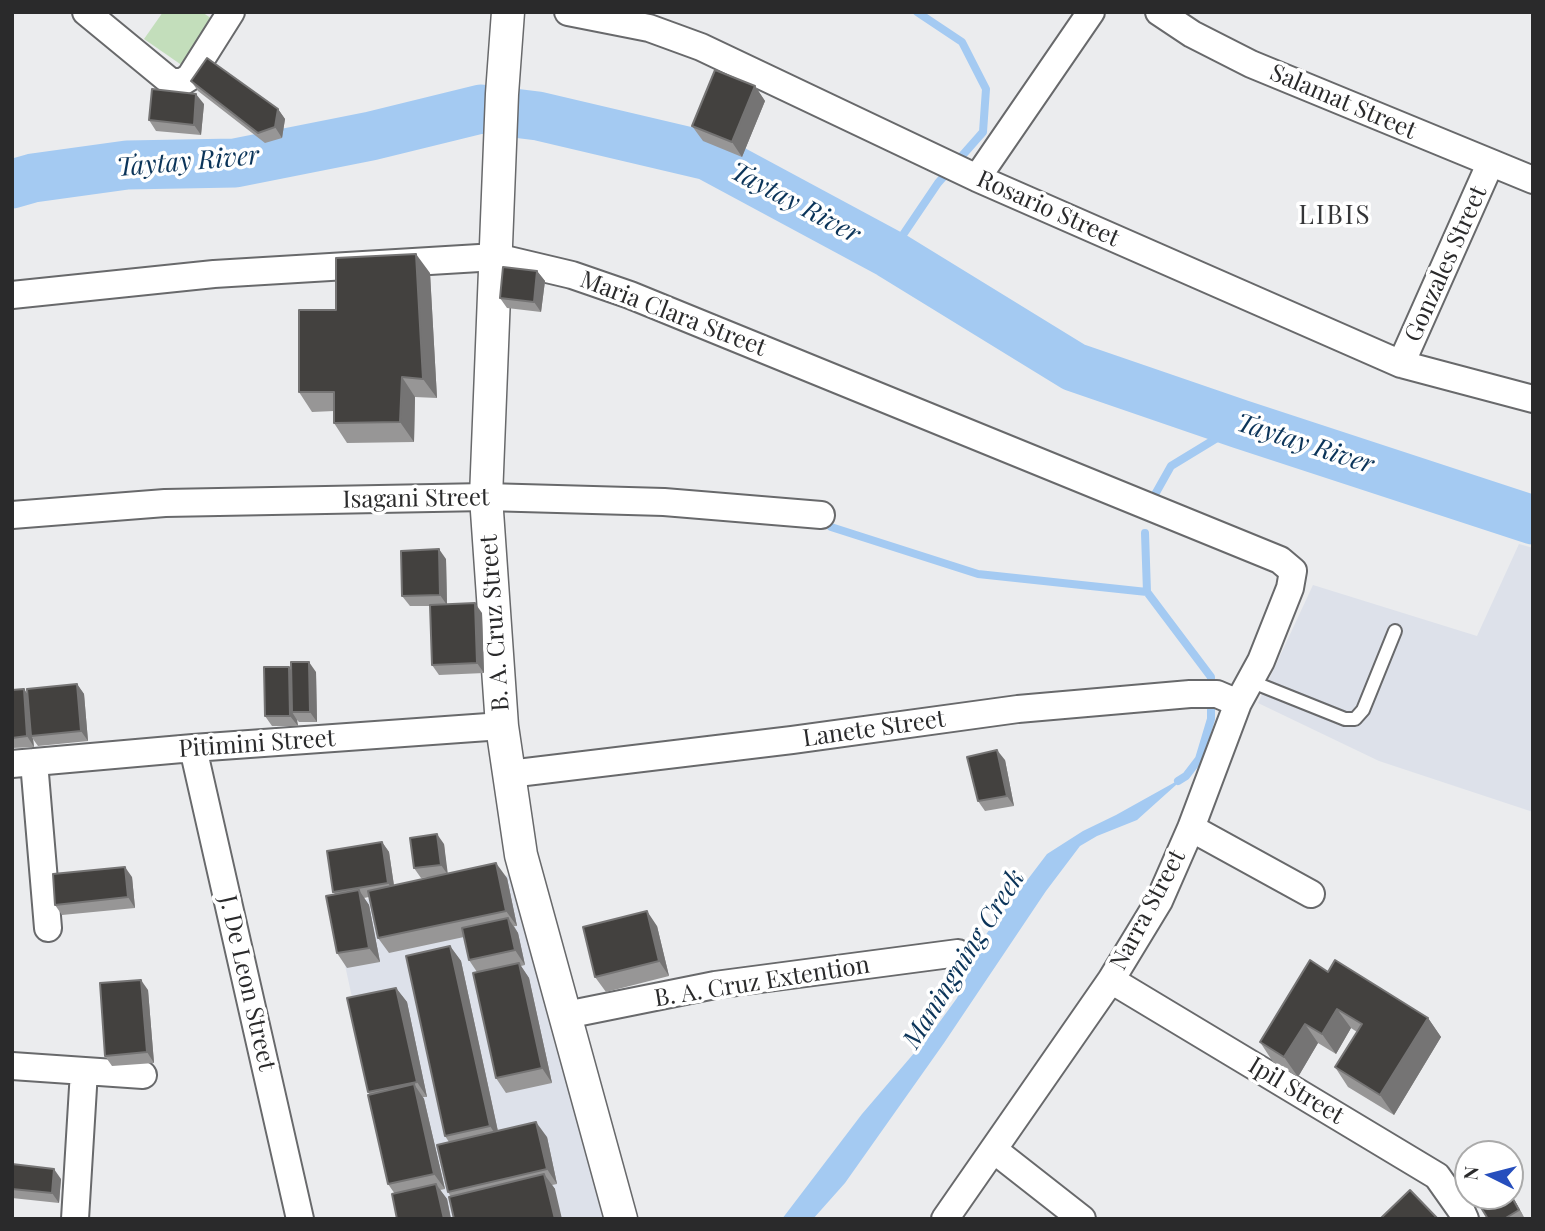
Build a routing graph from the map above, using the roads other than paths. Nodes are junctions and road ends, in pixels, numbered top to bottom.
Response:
1 (86, 12) edge
2 (231, 12) edge
3 (508, 12) edge
4 (568, 12) edge
5 (1091, 12) edge
6 (1159, 12) edge
7 (1490, 164) junction
8 (965, 173) junction
9 (1533, 180) edge
10 (496, 257) junction
11 (12, 295) edge
12 (1401, 364) junction
13 (1533, 400) edge
14 (486, 497) junction
15 (12, 515) edge
16 (821, 515) dead end
17 (1293, 571) joint
18 (1395, 631) dead end
19 (1235, 692) junction
20 (502, 726) junction
21 (193, 748) junction
22 (23, 763) edge
23 (509, 774) junction
24 (1191, 828) junction
25 (1311, 894) dead end
26 (48, 928) dead end
27 (958, 953) dead end
28 (1111, 980) junction
29 (566, 1015) junction
30 (12, 1066) edge
31 (84, 1071) junction
32 (143, 1075) dead end
33 (993, 1150) junction
34 (75, 1219) edge
35 (299, 1219) edge
36 (621, 1219) edge
37 (944, 1219) edge
38 (1082, 1219) edge
39 (1465, 1219) edge

1 - 2 street
3 - 10 street, B. A. Cruz Street
4 - 8 street, Rosario Street
5 - 8 street
6 - 7 street, Salamat Street
7 - 9 street, Salamat Street
7 - 12 street, Gonzales Street
8 - 12 street, Rosario Street
10 - 11 street, Maria Clara Street
10 - 14 street, B. A. Cruz Street
10 - 17 street, Maria Clara Street
12 - 13 street, Rosario Street
14 - 15 street, Isagani Street
14 - 16 street, Isagani Street
14 - 20 street, B. A. Cruz Street
17 - 19 street, Narra Street
18 - 19 lane
19 - 23 street, Lanete Street
19 - 24 street, Narra Street
20 - 21 street, Pitimini Street
20 - 23 street, B. A. Cruz Street
21 - 22 street, Pitimini Street
21 - 35 street, J. De Leon Street
22 - 26 street
23 - 29 street, B. A. Cruz Street
24 - 25 street
24 - 28 street, Narra Street
27 - 29 street, B. A. Cruz Extention
28 - 33 street, Narra Street
28 - 39 street, Ipil Street
29 - 36 street, B. A. Cruz Street
30 - 31 street
31 - 32 street
31 - 34 street
33 - 37 street, Narra Street
33 - 38 street

